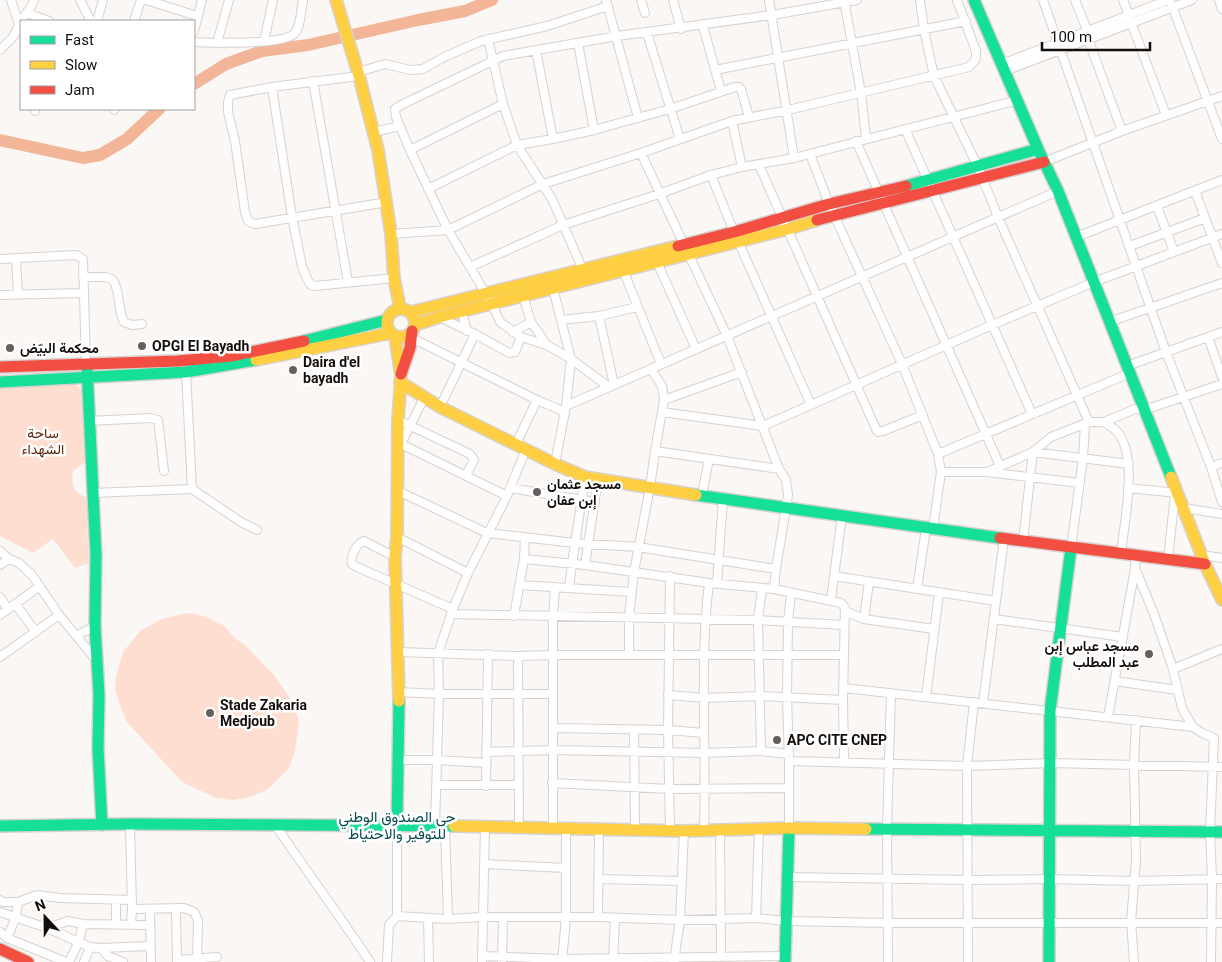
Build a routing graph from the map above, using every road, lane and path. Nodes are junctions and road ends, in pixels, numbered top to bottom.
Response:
1 (11, 0) edge
2 (34, 0) edge
3 (80, 0) edge
4 (103, 0) edge
5 (141, 0) edge
6 (146, 0) edge
7 (202, 0) edge
8 (229, 0) edge
9 (273, 0) edge
10 (303, 0) edge
11 (641, 0) edge
12 (673, 0) edge
13 (769, 0) edge
14 (857, 0) edge
15 (920, 0) edge
16 (957, 0) edge
17 (974, 0) edge
18 (1043, 0) edge
19 (1075, 0) edge
20 (1123, 0) edge
21 (1192, 0) edge
22 (1218, 0) edge
23 (844, 1) edge
24 (1171, 2) edge
25 (607, 3) edge
26 (337, 4) edge
27 (1222, 9) edge
28 (645, 13) dead end
29 (27, 14) junction
30 (772, 15) junction
31 (197, 16) junction
32 (1130, 19) junction
33 (20, 20) edge
34 (22, 20) edge
35 (46, 20) edge
36 (90, 20) edge
37 (97, 20) edge
38 (134, 20) edge
39 (966, 21) junction
40 (20, 24) edge
41 (195, 26) edge
42 (703, 26) junction
43 (681, 29) junction
44 (924, 30) junction
45 (1086, 30) junction
46 (647, 33) junction
47 (617, 36) junction
48 (488, 39) junction
49 (1088, 39) junction
50 (264, 41) junction
51 (195, 42) edge
52 (852, 42) junction
53 (1058, 42) junction
54 (217, 43) junction
55 (578, 43) junction
56 (0, 50) edge
57 (536, 50) junction
58 (1060, 50) junction
59 (779, 57) junction
60 (494, 60) junction
61 (1004, 67) junction
62 (715, 70) junction
63 (358, 72) junction
64 (934, 76) junction
65 (314, 81) junction
66 (272, 87) junction
67 (721, 91) junction
68 (860, 93) junction
69 (1222, 96) edge
70 (1018, 100) junction
71 (1208, 101) junction
72 (503, 104) junction
73 (670, 109) junction
74 (788, 110) junction
75 (1166, 115) junction
76 (952, 116) junction
77 (749, 117) junction
78 (638, 118) junction
79 (732, 121) junction
80 (400, 126) junction
81 (905, 129) junction
82 (594, 130) junction
83 (1122, 131) junction
84 (373, 132) junction
85 (866, 138) junction
86 (554, 139) junction
87 (680, 139) junction
88 (1222, 139) edge
89 (856, 141) junction
90 (1093, 142) junction
91 (517, 145) junction
92 (1038, 149) junction
93 (410, 150) junction
94 (641, 153) junction
95 (810, 154) junction
96 (794, 158) junction
97 (1044, 162) junction
98 (759, 165) junction
99 (742, 167) junction
100 (980, 173) junction
101 (711, 175) junction
102 (1222, 180) edge
103 (543, 184) junction
104 (931, 186) junction
105 (428, 189) junction
106 (1058, 191) junction
107 (1195, 191) junction
108 (660, 194) junction
109 (881, 198) junction
110 (386, 202) junction
111 (1156, 206) junction
112 (831, 209) junction
113 (335, 210) junction
114 (292, 217) junction
115 (998, 217) junction
116 (782, 218) junction
117 (1205, 218) junction
118 (1120, 220) junction
119 (563, 225) junction
120 (788, 229) junction
121 (448, 230) junction
122 (1166, 233) junction
123 (391, 234) junction
124 (1222, 234) edge
125 (736, 236) junction
126 (953, 237) junction
127 (1076, 237) junction
128 (1212, 238) junction
129 (1130, 246) junction
130 (687, 249) junction
131 (1174, 252) junction
132 (908, 257) junction
133 (16, 258) junction
134 (0, 259) edge
135 (657, 262) junction
136 (1222, 263) edge
137 (1137, 266) junction
138 (470, 267) junction
139 (583, 270) junction
140 (623, 270) junction
141 (83, 277) junction
142 (861, 277) junction
143 (394, 278) junction
144 (348, 282) junction
145 (1094, 282) junction
146 (1222, 283) edge
147 (553, 288) junction
148 (83, 293) junction
149 (18, 294) junction
150 (0, 295) edge
151 (523, 296) junction
152 (816, 297) junction
153 (489, 299) junction
154 (1038, 306) junction
155 (638, 307) junction
156 (1152, 307) junction
157 (405, 310) junction
158 (462, 312) junction
159 (599, 316) junction
160 (772, 316) junction
161 (439, 317) junction
162 (387, 320) junction
163 (561, 320) junction
164 (531, 322) junction
165 (1109, 322) junction
166 (142, 324) dead end
167 (992, 325) junction
168 (413, 332) junction
169 (471, 332) junction
170 (513, 332) junction
171 (1222, 332) edge
172 (393, 334) junction
173 (727, 336) junction
174 (522, 337) junction
175 (1208, 337) junction
176 (547, 345) junction
177 (947, 346) junction
178 (696, 349) junction
179 (1166, 352) junction
180 (571, 359) junction
181 (461, 362) junction
182 (86, 364) junction
183 (661, 364) junction
184 (902, 364) junction
185 (40, 365) junction
186 (0, 367) edge
187 (651, 369) junction
188 (1128, 369) junction
189 (186, 372) junction
190 (742, 372) junction
191 (87, 376) junction
192 (1222, 377) edge
193 (400, 379) junction
194 (38, 380) junction
195 (0, 382) edge
196 (1222, 384) edge
197 (611, 386) junction
198 (856, 386) junction
199 (1078, 395) junction
200 (1183, 396) junction
201 (424, 398) junction
202 (537, 400) junction
203 (664, 400) junction
204 (811, 405) junction
205 (440, 407) junction
206 (566, 409) junction
207 (1144, 410) junction
208 (662, 412) junction
209 (1032, 414) junction
210 (923, 415) junction
211 (398, 420) junction
212 (89, 421) junction
213 (1104, 422) junction
214 (1087, 423) junction
215 (411, 425) junction
216 (764, 426) junction
217 (986, 434) junction
218 (399, 444) junction
219 (521, 447) junction
220 (655, 451) junction
221 (1033, 452) junction
222 (938, 454) junction
223 (1083, 458) junction
224 (709, 460) junction
225 (555, 464) junction
226 (1130, 464) junction
227 (1000, 466) junction
228 (1218, 466) edge
229 (779, 469) junction
230 (164, 471) dead end
231 (941, 472) junction
232 (987, 472) junction
233 (466, 475) junction
234 (1030, 476) junction
235 (585, 477) junction
236 (598, 479) junction
237 (1080, 483) junction
238 (650, 487) junction
239 (1128, 488) junction
240 (192, 489) junction
241 (398, 491) junction
242 (509, 492) junction
243 (1177, 493) junction
244 (93, 494) junction
245 (702, 495) junction
246 (582, 499) junction
247 (723, 500) junction
248 (595, 502) junction
249 (1222, 502) edge
250 (786, 508) junction
251 (1184, 508) junction
252 (1222, 514) edge
253 (842, 516) junction
254 (930, 529) junction
255 (257, 530) dead end
256 (487, 533) junction
257 (397, 537) junction
258 (525, 538) junction
259 (1004, 538) junction
260 (1023, 541) junction
261 (575, 543) junction
262 (589, 543) junction
263 (638, 547) junction
264 (1071, 548) junction
265 (0, 552) edge
266 (1121, 554) junction
267 (396, 557) junction
268 (10, 558) junction
269 (1222, 558) edge
270 (524, 559) junction
271 (720, 559) junction
272 (1168, 559) junction
273 (1204, 560) junction
274 (1136, 562) junction
275 (572, 564) junction
276 (0, 565) edge
277 (585, 565) junction
278 (776, 569) junction
279 (634, 572) junction
280 (468, 573) junction
281 (670, 576) junction
282 (834, 576) junction
283 (713, 582) junction
284 (869, 582) junction
285 (396, 585) junction
286 (520, 585) junction
287 (40, 586) junction
288 (555, 588) junction
289 (569, 588) junction
290 (762, 588) junction
291 (774, 589) junction
292 (917, 589) junction
293 (631, 592) junction
294 (791, 592) junction
295 (939, 593) junction
296 (0, 597) edge
297 (831, 600) junction
298 (1222, 600) edge
299 (996, 602) junction
300 (16, 605) junction
301 (8, 609) junction
302 (452, 611) junction
303 (845, 611) junction
304 (0, 615) edge
305 (59, 615) junction
306 (514, 616) junction
307 (553, 616) junction
308 (629, 617) junction
309 (669, 618) junction
310 (704, 619) junction
311 (994, 619) junction
312 (758, 620) junction
313 (864, 620) junction
314 (788, 622) junction
315 (843, 625) junction
316 (95, 626) junction
317 (1060, 628) junction
318 (934, 629) junction
319 (36, 632) junction
320 (76, 636) junction
321 (1123, 637) junction
322 (1222, 650) edge
323 (398, 652) junction
324 (438, 653) junction
325 (488, 654) junction
326 (553, 654) junction
327 (629, 654) junction
328 (704, 654) junction
329 (759, 654) junction
330 (788, 654) junction
331 (1, 655) edge
332 (844, 655) junction
333 (518, 656) junction
334 (668, 656) junction
335 (97, 661) junction
336 (1173, 669) junction
337 (1115, 681) junction
338 (844, 688) junction
339 (1177, 690) junction
340 (399, 692) junction
341 (518, 693) junction
342 (891, 693) junction
343 (439, 694) junction
344 (486, 694) junction
345 (553, 694) junction
346 (668, 695) junction
347 (761, 696) junction
348 (787, 697) junction
349 (926, 697) junction
350 (705, 698) junction
351 (843, 700) junction
352 (974, 702) junction
353 (983, 703) junction
354 (1050, 711) junction
355 (1108, 717) junction
356 (1136, 720) junction
357 (1193, 727) junction
358 (554, 728) junction
359 (634, 730) junction
360 (668, 730) junction
361 (704, 733) junction
362 (1218, 738) edge
363 (554, 750) junction
364 (518, 751) junction
365 (761, 751) junction
366 (486, 752) junction
367 (635, 752) junction
368 (669, 752) junction
369 (704, 753) junction
370 (789, 758) junction
371 (398, 760) junction
372 (437, 760) junction
373 (844, 762) junction
374 (486, 763) junction
375 (890, 764) junction
376 (1051, 764) junction
377 (1134, 765) junction
378 (967, 766) junction
379 (1213, 767) junction
380 (1222, 767) edge
381 (552, 783) junction
382 (436, 785) junction
383 (518, 785) junction
384 (486, 786) junction
385 (634, 788) junction
386 (788, 788) junction
387 (669, 789) junction
388 (706, 790) junction
389 (130, 824) junction
390 (102, 825) junction
391 (0, 826) edge
392 (276, 826) junction
393 (397, 826) junction
394 (485, 826) junction
395 (440, 827) junction
396 (519, 828) junction
397 (553, 828) junction
398 (566, 828) junction
399 (759, 828) junction
400 (789, 828) junction
401 (887, 828) junction
402 (599, 829) junction
403 (967, 829) junction
404 (634, 830) junction
405 (670, 830) junction
406 (704, 830) junction
407 (720, 830) junction
408 (684, 831) junction
409 (1051, 831) junction
410 (1136, 832) junction
411 (1216, 832) edge
412 (484, 864) junction
413 (566, 868) junction
414 (788, 877) junction
415 (1212, 878) junction
416 (600, 879) junction
417 (888, 879) junction
418 (1049, 879) junction
419 (1222, 879) edge
420 (969, 880) junction
421 (682, 881) junction
422 (1134, 881) junction
423 (116, 900) junction
424 (2, 901) edge
425 (18, 902) junction
426 (132, 904) junction
427 (150, 908) junction
428 (176, 909) junction
429 (0, 913) edge
430 (397, 916) junction
431 (16, 917) junction
432 (482, 917) junction
433 (598, 917) junction
434 (503, 918) junction
435 (566, 918) junction
436 (615, 918) junction
437 (756, 918) junction
438 (428, 919) junction
439 (448, 919) junction
440 (721, 919) junction
441 (680, 920) junction
442 (786, 921) junction
443 (1132, 922) junction
444 (889, 923) junction
445 (969, 923) junction
446 (1049, 923) junction
447 (1212, 923) junction
448 (1222, 923) edge
449 (83, 924) junction
450 (116, 924) junction
451 (131, 924) junction
452 (150, 924) junction
453 (47, 928) junction
454 (0, 932) edge
455 (7, 938) junction
456 (79, 941) junction
457 (150, 946) junction
458 (90, 947) junction
459 (101, 948) junction
460 (0, 949) edge
461 (721, 956) junction
462 (217, 957) dead end
463 (482, 959) edge
464 (502, 959) edge
465 (786, 959) edge
466 (197, 960) edge
467 (562, 960) edge
468 (613, 960) edge
469 (674, 960) edge
470 (22, 961) edge
471 (177, 961) edge
472 (68, 962) edge
473 (84, 962) edge
474 (123, 962) edge
475 (150, 962) edge
476 (370, 962) edge
477 (387, 962) edge
478 (429, 962) edge
479 (888, 962) edge
480 (968, 962) edge
481 (1050, 962) edge
482 (1134, 962) edge
483 (1210, 962) edge

1 - 33 street
2 - 29 street
3 - 36 street
4 - 37 street
5 - 38 street
6 - 31 street
7 - 31 street
8 - 54 street
9 - 50 street
10 - 50 street
11 - 28 street
12 - 43 street
13 - 30 street
14 - 23 street
15 - 44 street
16 - 39 street
17 - 61 main road
18 - 53 street
19 - 45 street
20 - 32 street
21 - 24 street
22 - 27 street
23 - 30 street
23 - 52 street
24 - 32 street
24 - 71 street
25 - 47 street
25 - 48 street
26 - 63 main road
29 - 34 street
29 - 35 street
30 - 42 street
30 - 59 street
31 - 41 street
32 - 45 street
32 - 49 street
32 - 75 street
39 - 44 street
39 - 64 street
40 - 56 street
42 - 43 street
42 - 62 street
43 - 46 street
44 - 52 street
44 - 64 street
45 - 53 street
46 - 47 street
46 - 73 street
47 - 55 street
47 - 78 street
48 - 60 street
48 - 63 street
49 - 58 street
49 - 83 street
50 - 54 street
51 - 54 street
52 - 59 street
52 - 68 street
53 - 58 street
53 - 61 street
55 - 57 street
55 - 82 street
57 - 60 street
57 - 86 street
58 - 61 street
58 - 90 street
59 - 62 street
59 - 74 street
60 - 72 street
60 - 80 street
61 - 70 main road
62 - 67 street
63 - 65 street
63 - 84 main road
64 - 68 street
64 - 76 street
65 - 66 street
65 - 113 street
66 - 114 street
66 - 114 street
67 - 73 street
67 - 77 street
68 - 74 street
68 - 85 street
69 - 71 street
70 - 76 street
70 - 92 main road
71 - 75 street
71 - 88 street
72 - 91 street
72 - 93 street
73 - 78 street
73 - 87 street
74 - 77 street
74 - 96 street
75 - 83 street
76 - 81 street
76 - 100 street
77 - 79 street
78 - 82 street
79 - 87 street
79 - 99 street
80 - 84 street
80 - 93 street
81 - 85 street
81 - 104 street
82 - 86 street
83 - 90 street
84 - 110 main road
85 - 89 street
86 - 91 street
87 - 94 street
89 - 95 street
89 - 109 street
90 - 97 street
90 - 118 street
91 - 103 street
91 - 105 street
92 - 97 main road
92 - 100 main road
93 - 105 street
94 - 103 street
94 - 108 street
95 - 96 street
95 - 112 street
96 - 98 street
97 - 100 main road
97 - 106 main road
98 - 99 street
98 - 116 street
99 - 101 street
100 - 104 main road
100 - 115 street
101 - 108 street
101 - 125 street
102 - 107 street
103 - 119 street
103 - 121 street
104 - 109 main road
104 - 126 street
105 - 121 street
106 - 115 street
106 - 127 main road
107 - 111 street
107 - 117 street
108 - 119 street
108 - 130 street
109 - 112 main road
109 - 132 street
110 - 113 street
110 - 123 main road
111 - 118 street
111 - 122 street
112 - 116 main road
112 - 120 main road
112 - 142 street
113 - 114 street
113 - 144 street
114 - 144 street
115 - 126 street
115 - 154 street
116 - 120 street
116 - 125 main road
117 - 122 street
117 - 128 street
118 - 127 street
118 - 129 street
119 - 138 street
119 - 139 street
120 - 125 main road
120 - 152 street
121 - 123 street
121 - 138 street
122 - 129 street
122 - 131 street
123 - 143 main road
124 - 128 street
125 - 130 main road
125 - 160 street
126 - 132 street
126 - 167 street
127 - 145 main road
128 - 131 street
128 - 136 street
129 - 137 street
130 - 135 main road
130 - 139 main road
130 - 173 street
131 - 137 street
132 - 142 street
132 - 177 street
133 - 134 street
133 - 141 street
133 - 149 street
135 - 140 main road
135 - 178 street
137 - 145 street
137 - 156 street
138 - 153 street
139 - 153 main road
140 - 147 main road
140 - 155 street
141 - 148 street
141 - 166 street
142 - 152 street
142 - 184 street
143 - 144 street
143 - 157 main road
145 - 154 street
145 - 165 main road
146 - 156 street
147 - 151 main road
147 - 163 street
148 - 149 street
148 - 182 street
149 - 150 street
151 - 153 main road
151 - 164 street
152 - 160 street
152 - 198 street
153 - 157 main road
153 - 158 main road
153 - 170 street
154 - 167 street
154 - 199 street
155 - 159 street
155 - 183 street
156 - 165 street
156 - 179 street
157 - 162 main road
157 - 168 main road
158 - 161 main road
158 - 169 street
159 - 163 street
159 - 197 street
160 - 173 street
160 - 204 street
161 - 168 main road
161 - 169 street
162 - 172 main road
162 - 182 main road
163 - 180 street
164 - 170 street
164 - 176 street
165 - 188 main road
167 - 177 street
167 - 209 street
168 - 172 main road
168 - 181 street
168 - 193 main road
169 - 174 street
169 - 181 street
170 - 174 street
171 - 175 street
172 - 189 main road
172 - 193 main road
173 - 178 street
173 - 190 street
174 - 176 street
175 - 179 street
175 - 192 street
176 - 180 street
177 - 184 street
177 - 217 street
178 - 183 street
179 - 188 street
179 - 200 street
180 - 197 street
180 - 206 street
181 - 202 street
181 - 205 street
182 - 185 main road
182 - 191 main road
183 - 187 street
184 - 198 street
184 - 210 street
185 - 186 main road
185 - 194 main road
187 - 197 street
187 - 203 street
188 - 199 street
188 - 207 main road
189 - 191 main road
189 - 240 street
190 - 203 street
190 - 216 street
191 - 194 main road
191 - 212 main road
193 - 201 main road
193 - 211 main road
194 - 195 main road
196 - 200 street
197 - 206 street
198 - 204 street
198 - 210 street
199 - 209 street
199 - 214 street
200 - 207 street
200 - 228 street
201 - 205 main road
201 - 215 street
202 - 206 street
202 - 219 street
203 - 208 street
204 - 216 street
205 - 219 main road
206 - 225 street
207 - 213 street
207 - 243 main road
208 - 216 street
208 - 220 street
209 - 217 street
210 - 222 street
211 - 215 street
211 - 218 main road
212 - 230 street
212 - 244 main road
213 - 214 street
213 - 226 street
214 - 221 street
214 - 223 street
215 - 218 street
215 - 233 street
216 - 229 street
217 - 222 street
217 - 227 street
218 - 233 street
218 - 241 main road
219 - 225 main road
219 - 242 street
220 - 224 street
220 - 238 street
221 - 223 street
221 - 227 street
221 - 234 street
222 - 231 street
223 - 226 street
223 - 237 street
224 - 229 street
224 - 245 street
225 - 235 main road
226 - 239 street
227 - 232 street
228 - 249 street
229 - 250 street
231 - 232 street
231 - 254 street
232 - 234 street
233 - 242 street
234 - 237 street
234 - 260 street
235 - 236 main road
235 - 246 street
236 - 238 main road
236 - 248 street
237 - 264 street
238 - 245 main road
238 - 263 street
239 - 243 street
239 - 266 street
240 - 244 street
240 - 255 street
241 - 256 street
241 - 257 main road
242 - 246 street
242 - 256 street
243 - 251 main road
243 - 272 street
244 - 316 main road
245 - 247 main road
246 - 248 street
246 - 261 street
247 - 250 main road
247 - 271 street
248 - 262 street
250 - 253 main road
250 - 278 street
251 - 252 street
251 - 273 main road
253 - 254 main road
253 - 282 street
254 - 259 main road
254 - 292 street
256 - 258 street
256 - 280 street
257 - 267 main road
257 - 280 street
258 - 261 street
258 - 270 street
259 - 260 main road
259 - 299 street
260 - 264 main road
261 - 262 street
261 - 275 street
262 - 263 street
262 - 277 street
263 - 271 street
263 - 279 street
264 - 266 main road
264 - 317 main road
265 - 268 street
266 - 274 main road
267 - 285 main road
267 - 285 street
268 - 276 street
268 - 287 street
269 - 273 street
270 - 275 street
270 - 286 street
271 - 278 street
271 - 283 street
272 - 273 main road
272 - 274 main road
273 - 298 main road
274 - 321 street
274 - 336 street
275 - 277 street
275 - 289 street
277 - 279 street
278 - 291 street
279 - 281 street
279 - 293 street
280 - 302 street
281 - 283 street
281 - 309 street
282 - 284 street
282 - 297 street
283 - 290 street
283 - 310 street
284 - 292 street
284 - 313 street
285 - 302 street
285 - 323 main road
286 - 288 street
286 - 306 street
287 - 300 street
287 - 305 street
288 - 289 street
288 - 307 street
289 - 293 street
290 - 291 street
290 - 312 street
291 - 294 street
292 - 295 street
293 - 308 street
294 - 297 street
294 - 314 street
295 - 299 street
295 - 318 street
296 - 301 street
297 - 303 street
299 - 311 street
300 - 301 street
300 - 319 street
301 - 304 street
302 - 306 street
302 - 324 street
303 - 313 street
303 - 315 street
305 - 319 street
305 - 320 street
306 - 307 street
307 - 308 street
307 - 326 street
308 - 309 street
308 - 327 street
309 - 310 street
309 - 334 street
310 - 312 street
310 - 328 street
311 - 317 street
311 - 353 street
312 - 314 street
312 - 329 street
313 - 318 street
314 - 315 street
314 - 330 street
315 - 332 street
316 - 320 street
316 - 335 main road
317 - 321 street
317 - 354 main road
318 - 349 street
319 - 331 street
320 - 335 street
321 - 337 street
322 - 336 street
323 - 324 street
323 - 340 main road
324 - 325 street
324 - 343 street
325 - 333 street
325 - 344 street
326 - 327 street
326 - 333 street
326 - 345 street
327 - 334 street
328 - 329 street
328 - 334 street
328 - 350 street
329 - 330 street
329 - 347 street
330 - 332 street
330 - 348 street
332 - 338 street
333 - 341 street
334 - 346 street
335 - 390 main road
336 - 339 street
337 - 339 street
337 - 355 street
338 - 342 street
338 - 351 street
339 - 357 street
340 - 343 street
340 - 371 main road
341 - 344 street
341 - 345 street
341 - 364 street
342 - 349 street
342 - 375 street
343 - 344 street
343 - 372 street
344 - 366 street
345 - 358 street
346 - 350 street
346 - 360 street
347 - 348 street
347 - 350 street
347 - 365 street
348 - 351 street
348 - 370 street
349 - 352 street
350 - 361 street
351 - 373 street
352 - 353 street
352 - 378 street
353 - 354 street
354 - 355 street
354 - 376 main road
355 - 356 street
356 - 357 street
356 - 377 street
357 - 362 street
358 - 359 street
358 - 363 street
359 - 360 street
359 - 367 street
360 - 361 street
360 - 368 street
361 - 369 street
362 - 379 street
363 - 364 street
363 - 367 street
363 - 381 street
364 - 366 street
364 - 383 street
365 - 369 street
365 - 370 street
366 - 374 street
367 - 368 street
367 - 385 street
368 - 369 street
368 - 387 street
369 - 388 street
370 - 373 street
370 - 386 street
371 - 372 street
371 - 393 main road
372 - 374 street
372 - 382 street
373 - 375 street
374 - 384 street
375 - 378 street
375 - 401 street
376 - 377 street
376 - 378 street
376 - 409 main road
377 - 379 street
377 - 410 street
378 - 403 street
379 - 380 street
379 - 411 street
381 - 385 street
381 - 397 street
382 - 384 street
382 - 395 street
383 - 384 street
383 - 396 street
385 - 387 street
385 - 404 street
386 - 388 street
386 - 400 street
387 - 388 street
387 - 405 street
388 - 406 street
389 - 390 main road
389 - 392 main road
389 - 426 street
390 - 391 main road
392 - 393 main road
392 - 476 street
393 - 395 main road
393 - 430 street
394 - 395 main road
394 - 396 main road
394 - 412 street
395 - 439 street
396 - 397 main road
397 - 398 main road
398 - 402 main road
398 - 413 street
399 - 400 main road
399 - 407 main road
399 - 437 street
400 - 401 main road
400 - 414 main road
401 - 403 main road
401 - 417 street
402 - 404 main road
402 - 416 street
403 - 409 main road
403 - 420 street
404 - 405 main road
405 - 408 main road
406 - 407 main road
406 - 408 main road
407 - 440 street
408 - 421 street
409 - 410 main road
409 - 418 main road
410 - 411 main road
410 - 422 street
411 - 415 street
412 - 413 street
412 - 432 street
413 - 435 street
414 - 417 street
414 - 442 main road
415 - 419 street
415 - 422 street
415 - 447 street
416 - 421 street
416 - 433 street
417 - 420 street
417 - 444 street
418 - 420 street
418 - 422 street
418 - 446 main road
420 - 445 street
421 - 441 street
422 - 443 street
423 - 425 street
423 - 426 street
423 - 450 street
424 - 425 street
424 - 429 street
425 - 431 street
426 - 427 street
426 - 451 street
427 - 428 street
427 - 452 street
428 - 466 street
428 - 471 street
429 - 431 street
430 - 438 street
430 - 477 street
431 - 453 street
431 - 455 street
432 - 434 street
432 - 439 street
432 - 463 street
433 - 435 street
433 - 436 street
434 - 435 street
434 - 464 street
435 - 467 street
436 - 441 street
436 - 468 street
437 - 440 street
437 - 442 street
438 - 439 street
438 - 478 street
440 - 441 street
440 - 461 street
441 - 469 street
442 - 444 street
442 - 465 main road
443 - 446 street
443 - 447 street
443 - 482 street
444 - 445 street
444 - 479 street
445 - 446 street
445 - 480 street
446 - 481 main road
447 - 448 street
447 - 483 street
449 - 450 street
449 - 453 street
449 - 456 street
450 - 451 street
451 - 452 street
452 - 457 street
453 - 456 street
454 - 455 street
455 - 472 street
456 - 458 street
456 - 472 street
457 - 459 street
457 - 475 street
458 - 459 street
458 - 473 street
459 - 474 street
460 - 470 main road
461 - 465 street
461 - 469 street
462 - 466 street
463 - 464 street
464 - 467 street
466 - 471 street
467 - 468 street
468 - 469 street

